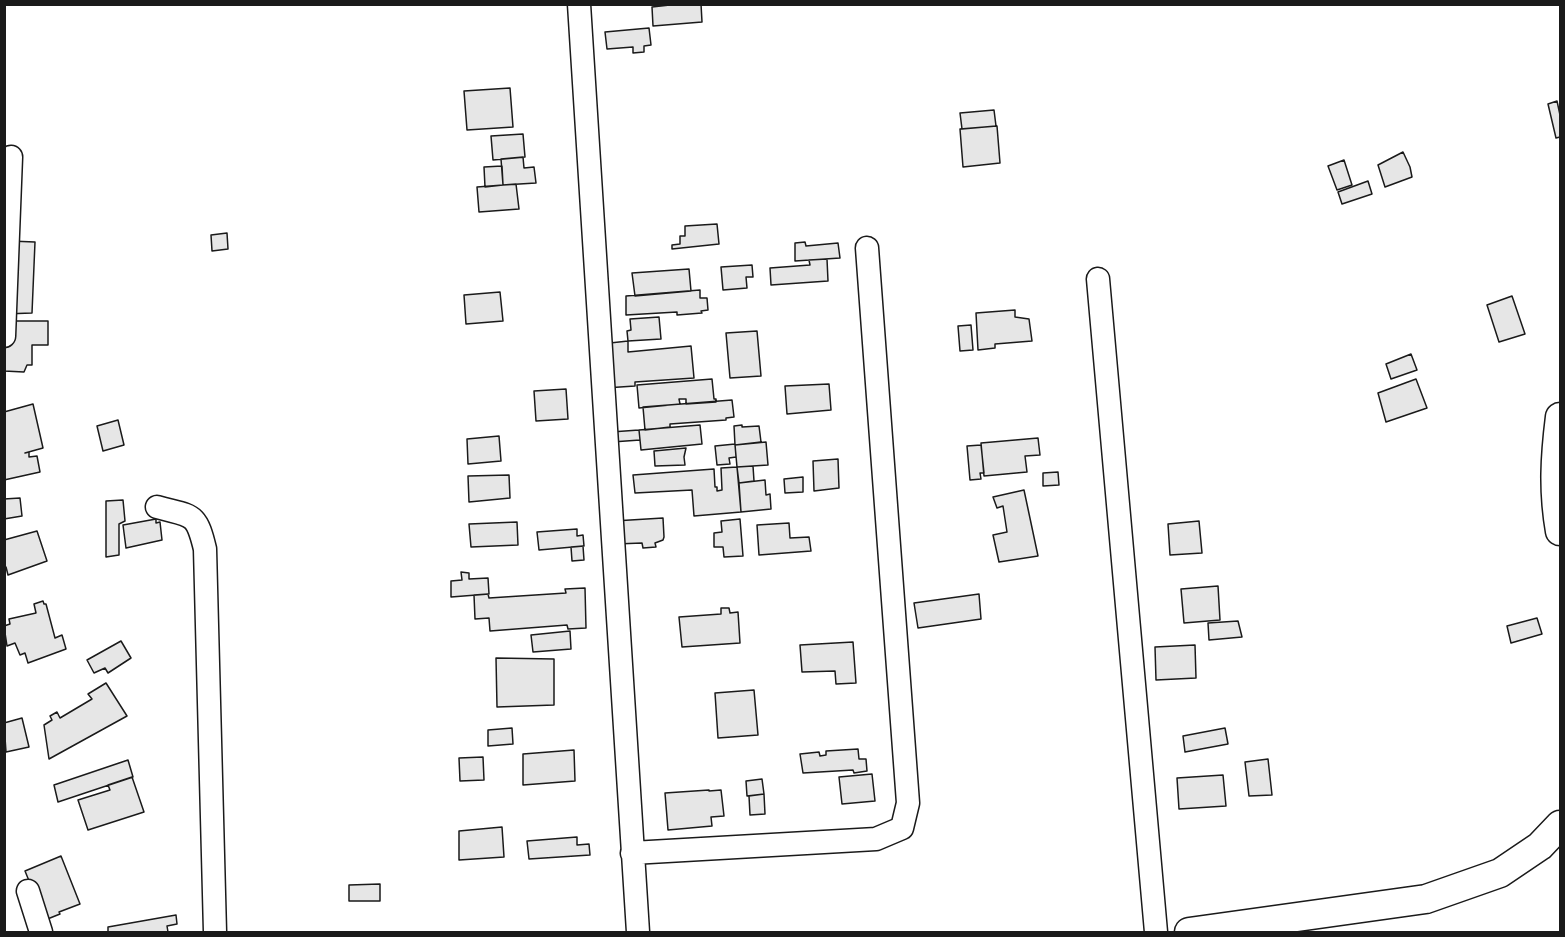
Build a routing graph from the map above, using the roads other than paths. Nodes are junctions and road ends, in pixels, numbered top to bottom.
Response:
1 (579, 4) edge
2 (11, 157) dead end
3 (867, 248) dead end
4 (1098, 279) dead end
5 (4, 336) edge
6 (1560, 417) edge
7 (157, 507) dead end
8 (1560, 531) edge
9 (1560, 825) edge
10 (1550, 844) edge
11 (633, 854) junction
12 (28, 891) dead end
13 (41, 933) edge
14 (215, 933) edge
15 (639, 933) edge
16 (1156, 933) edge
17 (1189, 933) edge

1 - 11 street
2 - 5 street
3 - 11 street
4 - 16 street
6 - 8 street
7 - 14 street
9 - 10 street
10 - 17 street
11 - 15 street
12 - 13 street

